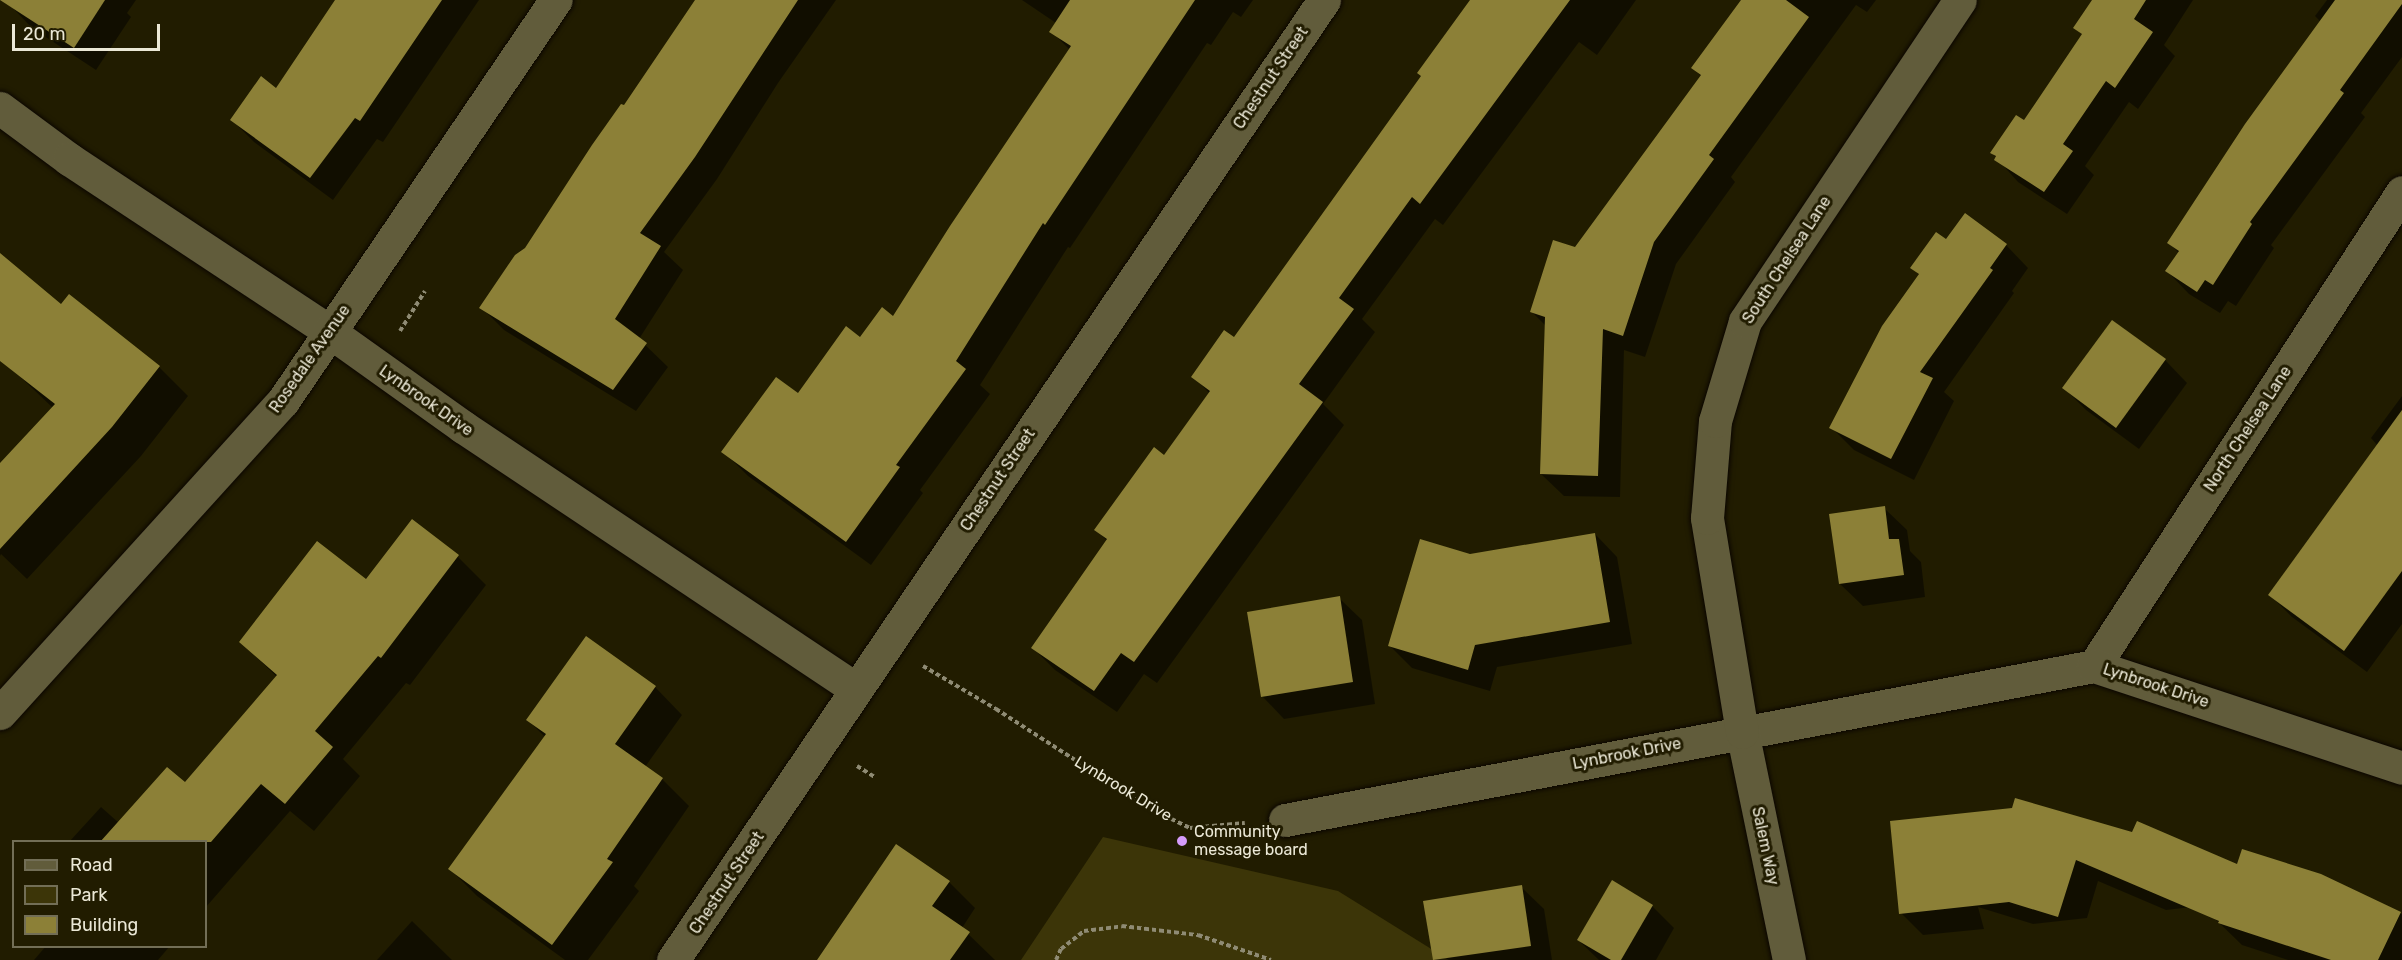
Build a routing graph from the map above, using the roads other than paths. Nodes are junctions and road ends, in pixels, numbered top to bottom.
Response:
1 (556, 0) edge
2 (1324, 0) edge
3 (1960, 0) edge
4 (0, 108) edge
5 (2402, 192) edge
6 (330, 332) junction
7 (2094, 666) junction
8 (856, 689) junction
9 (0, 713) edge
10 (1742, 732) junction
11 (2402, 768) edge
12 (1285, 819) road end
13 (673, 960) edge
14 (1789, 960) edge

1 - 6 street, Rosedale Avenue
2 - 8 street, Chestnut Street
3 - 10 street, South Chelsea Lane
4 - 6 street, Lynbrook Drive
5 - 7 street, North Chelsea Lane
6 - 8 street, Lynbrook Drive
6 - 9 street, Rosedale Avenue
7 - 10 street, Lynbrook Drive
7 - 11 street, Lynbrook Drive
8 - 13 street, Chestnut Street
10 - 12 street, Lynbrook Drive
10 - 14 street, Salem Way

